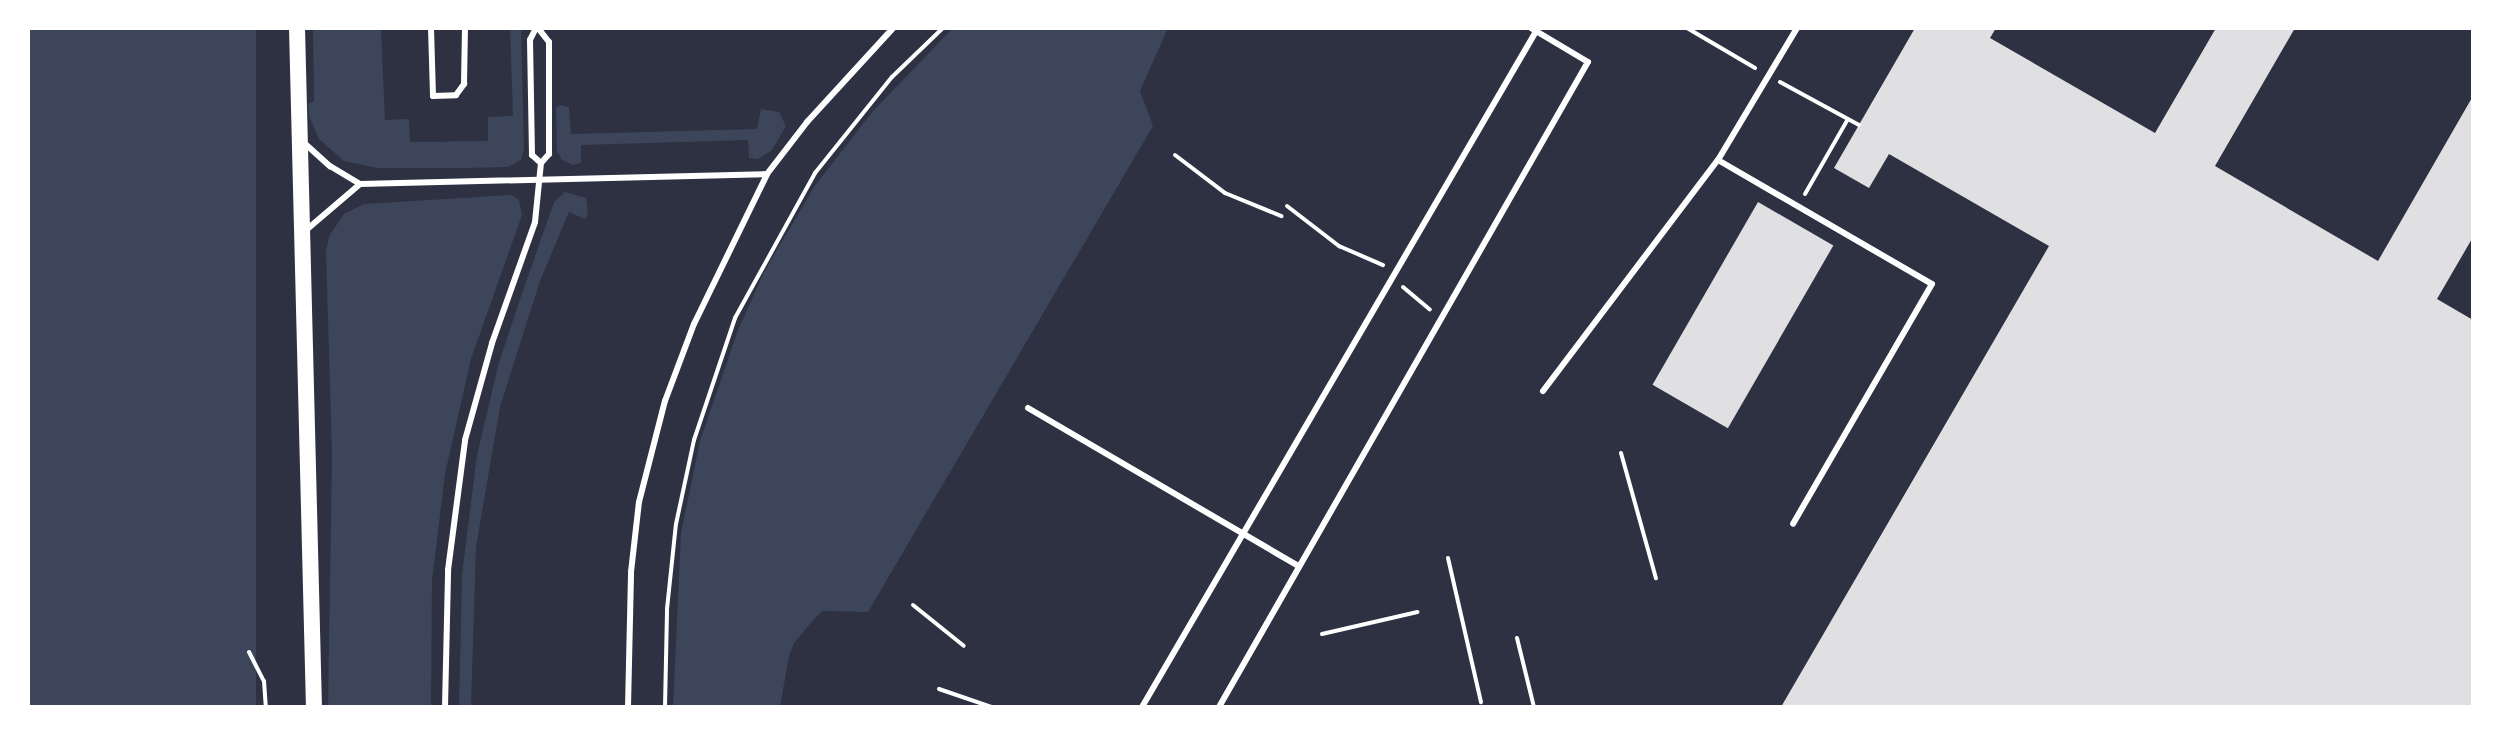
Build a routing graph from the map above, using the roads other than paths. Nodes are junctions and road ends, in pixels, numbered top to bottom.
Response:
1 (297, 28) edge
2 (431, 28) edge
3 (465, 28) edge
4 (537, 28) edge
5 (893, 28) edge
6 (1797, 28) edge
7 (1535, 29) edge
8 (300, 138) junction
9 (1718, 160) junction
10 (541, 163) junction
11 (767, 174) junction
12 (540, 179) junction
13 (360, 184) junction
14 (302, 233) junction
15 (1543, 391) dead end
16 (1028, 408) dead end
17 (1793, 524) dead end
18 (1243, 533) junction
19 (1298, 566) junction
20 (314, 707) edge
21 (445, 707) edge
22 (628, 707) edge
23 (1142, 707) edge
24 (1219, 707) edge

1 - 8 main road
2 - 3 lane
4 - 10 lane
4 - 10 lane
5 - 11 lane
6 - 9 lane
7 - 18 lane
7 - 19 lane
8 - 13 lane
8 - 14 main road
9 - 15 lane
9 - 17 lane
10 - 12 lane
11 - 12 lane
11 - 22 lane
12 - 13 lane
12 - 21 lane
13 - 14 lane
14 - 20 main road
16 - 18 lane
18 - 19 lane
18 - 23 lane
19 - 24 lane

